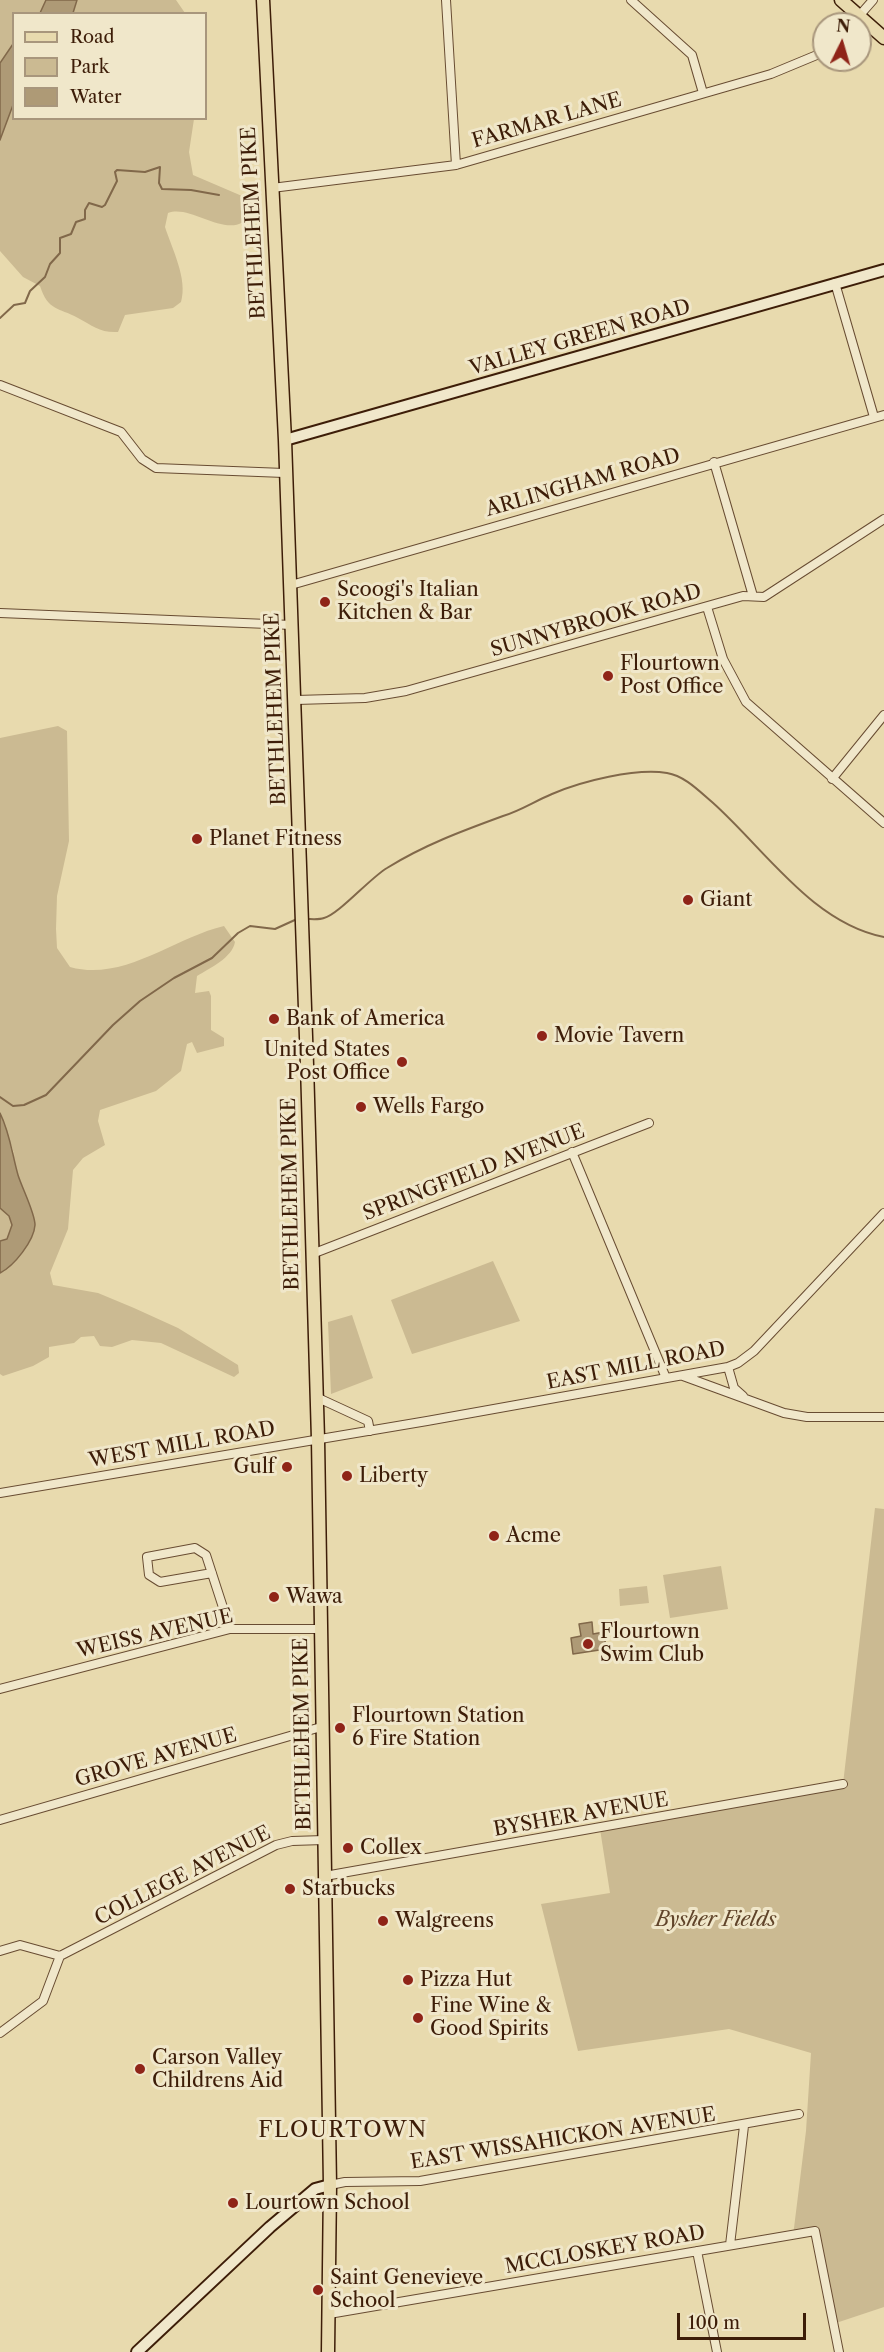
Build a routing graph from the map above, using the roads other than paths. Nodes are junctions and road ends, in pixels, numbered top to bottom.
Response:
1 (263, 0) edge
2 (446, 0) edge
3 (631, 0) edge
4 (873, 0) edge
5 (863, 12) edge
6 (812, 57) edge
7 (703, 93) junction
8 (456, 165) junction
9 (272, 188) junction
10 (884, 270) edge
11 (836, 283) junction
12 (0, 385) edge
13 (884, 415) edge
14 (874, 417) junction
15 (285, 440) junction
16 (714, 462) junction
17 (284, 473) junction
18 (884, 519) edge
19 (291, 585) junction
20 (753, 596) junction
21 (707, 607) junction
22 (0, 613) edge
23 (292, 625) junction
24 (296, 700) junction
25 (884, 716) edge
26 (832, 779) junction
27 (884, 823) edge
28 (649, 1123) dead end
29 (572, 1152) junction
30 (884, 1214) edge
31 (312, 1254) junction
32 (728, 1367) junction
33 (682, 1375) junction
34 (666, 1378) junction
35 (316, 1397) junction
36 (753, 1403) junction
37 (884, 1417) edge
38 (370, 1431) junction
39 (318, 1439) junction
40 (0, 1493) edge
41 (212, 1574) junction
42 (230, 1629) junction
43 (321, 1629) junction
44 (0, 1689) edge
45 (321, 1727) junction
46 (843, 1784) dead end
47 (0, 1820) edge
48 (324, 1840) junction
49 (325, 1876) junction
50 (0, 1951) edge
51 (60, 1956) junction
52 (0, 2033) edge
53 (799, 2114) dead end
54 (744, 2126) junction
55 (330, 2185) junction
56 (730, 2245) junction
57 (697, 2250) junction
58 (329, 2314) junction
59 (137, 2352) edge
60 (328, 2352) edge
61 (717, 2352) edge
62 (839, 2352) edge

1 - 9 main road, BETHLEHEM PIKE
2 - 8 street
3 - 7 street
4 - 5 street
6 - 7 street, FARMAR LANE
7 - 8 street, FARMAR LANE
8 - 9 street, FARMAR LANE
9 - 15 main road, BETHLEHEM PIKE
10 - 11 street, VALLEY GREEN ROAD
11 - 14 street
11 - 15 street, VALLEY GREEN ROAD
12 - 17 street
13 - 14 street, ARLINGHAM ROAD
14 - 16 street, ARLINGHAM ROAD
15 - 17 main road, BETHLEHEM PIKE
16 - 19 street, ARLINGHAM ROAD
16 - 20 street
17 - 19 main road, BETHLEHEM PIKE
18 - 20 street, SUNNYBROOK ROAD
19 - 23 main road, BETHLEHEM PIKE
20 - 21 street, SUNNYBROOK ROAD
21 - 24 street, SUNNYBROOK ROAD
21 - 26 street
22 - 23 street
23 - 24 main road, BETHLEHEM PIKE
24 - 31 main road, BETHLEHEM PIKE
25 - 26 street
26 - 27 street
28 - 29 street, SPRINGFIELD AVENUE
29 - 31 street, SPRINGFIELD AVENUE
29 - 34 street
30 - 32 street, EAST MILL ROAD
31 - 35 main road, BETHLEHEM PIKE
32 - 33 street, EAST MILL ROAD
32 - 36 street
33 - 34 street, EAST MILL ROAD
33 - 36 street
34 - 38 street, EAST MILL ROAD
35 - 38 street
35 - 39 main road, BETHLEHEM PIKE
36 - 37 street
38 - 39 street, WEST MILL ROAD
39 - 40 street, WEST MILL ROAD
39 - 43 main road, BETHLEHEM PIKE
41 - 41 street
41 - 42 street
42 - 43 street, WEISS AVENUE
42 - 44 street, WEISS AVENUE
43 - 45 main road, BETHLEHEM PIKE
45 - 47 street, GROVE AVENUE
45 - 48 main road, BETHLEHEM PIKE
46 - 49 street, BYSHER AVENUE
48 - 49 main road, BETHLEHEM PIKE
48 - 51 street, COLLEGE AVENUE
49 - 55 main road, BETHLEHEM PIKE
50 - 51 street
51 - 52 street
53 - 54 street, EAST WISSAHICKON AVENUE
54 - 55 street, EAST WISSAHICKON AVENUE
54 - 56 street
55 - 58 main road, BETHLEHEM PIKE
55 - 59 street
56 - 57 street, MCCLOSKEY ROAD
56 - 62 street, MCCLOSKEY ROAD
57 - 58 street, MCCLOSKEY ROAD
57 - 61 street
58 - 60 main road, BETHLEHEM PIKE

